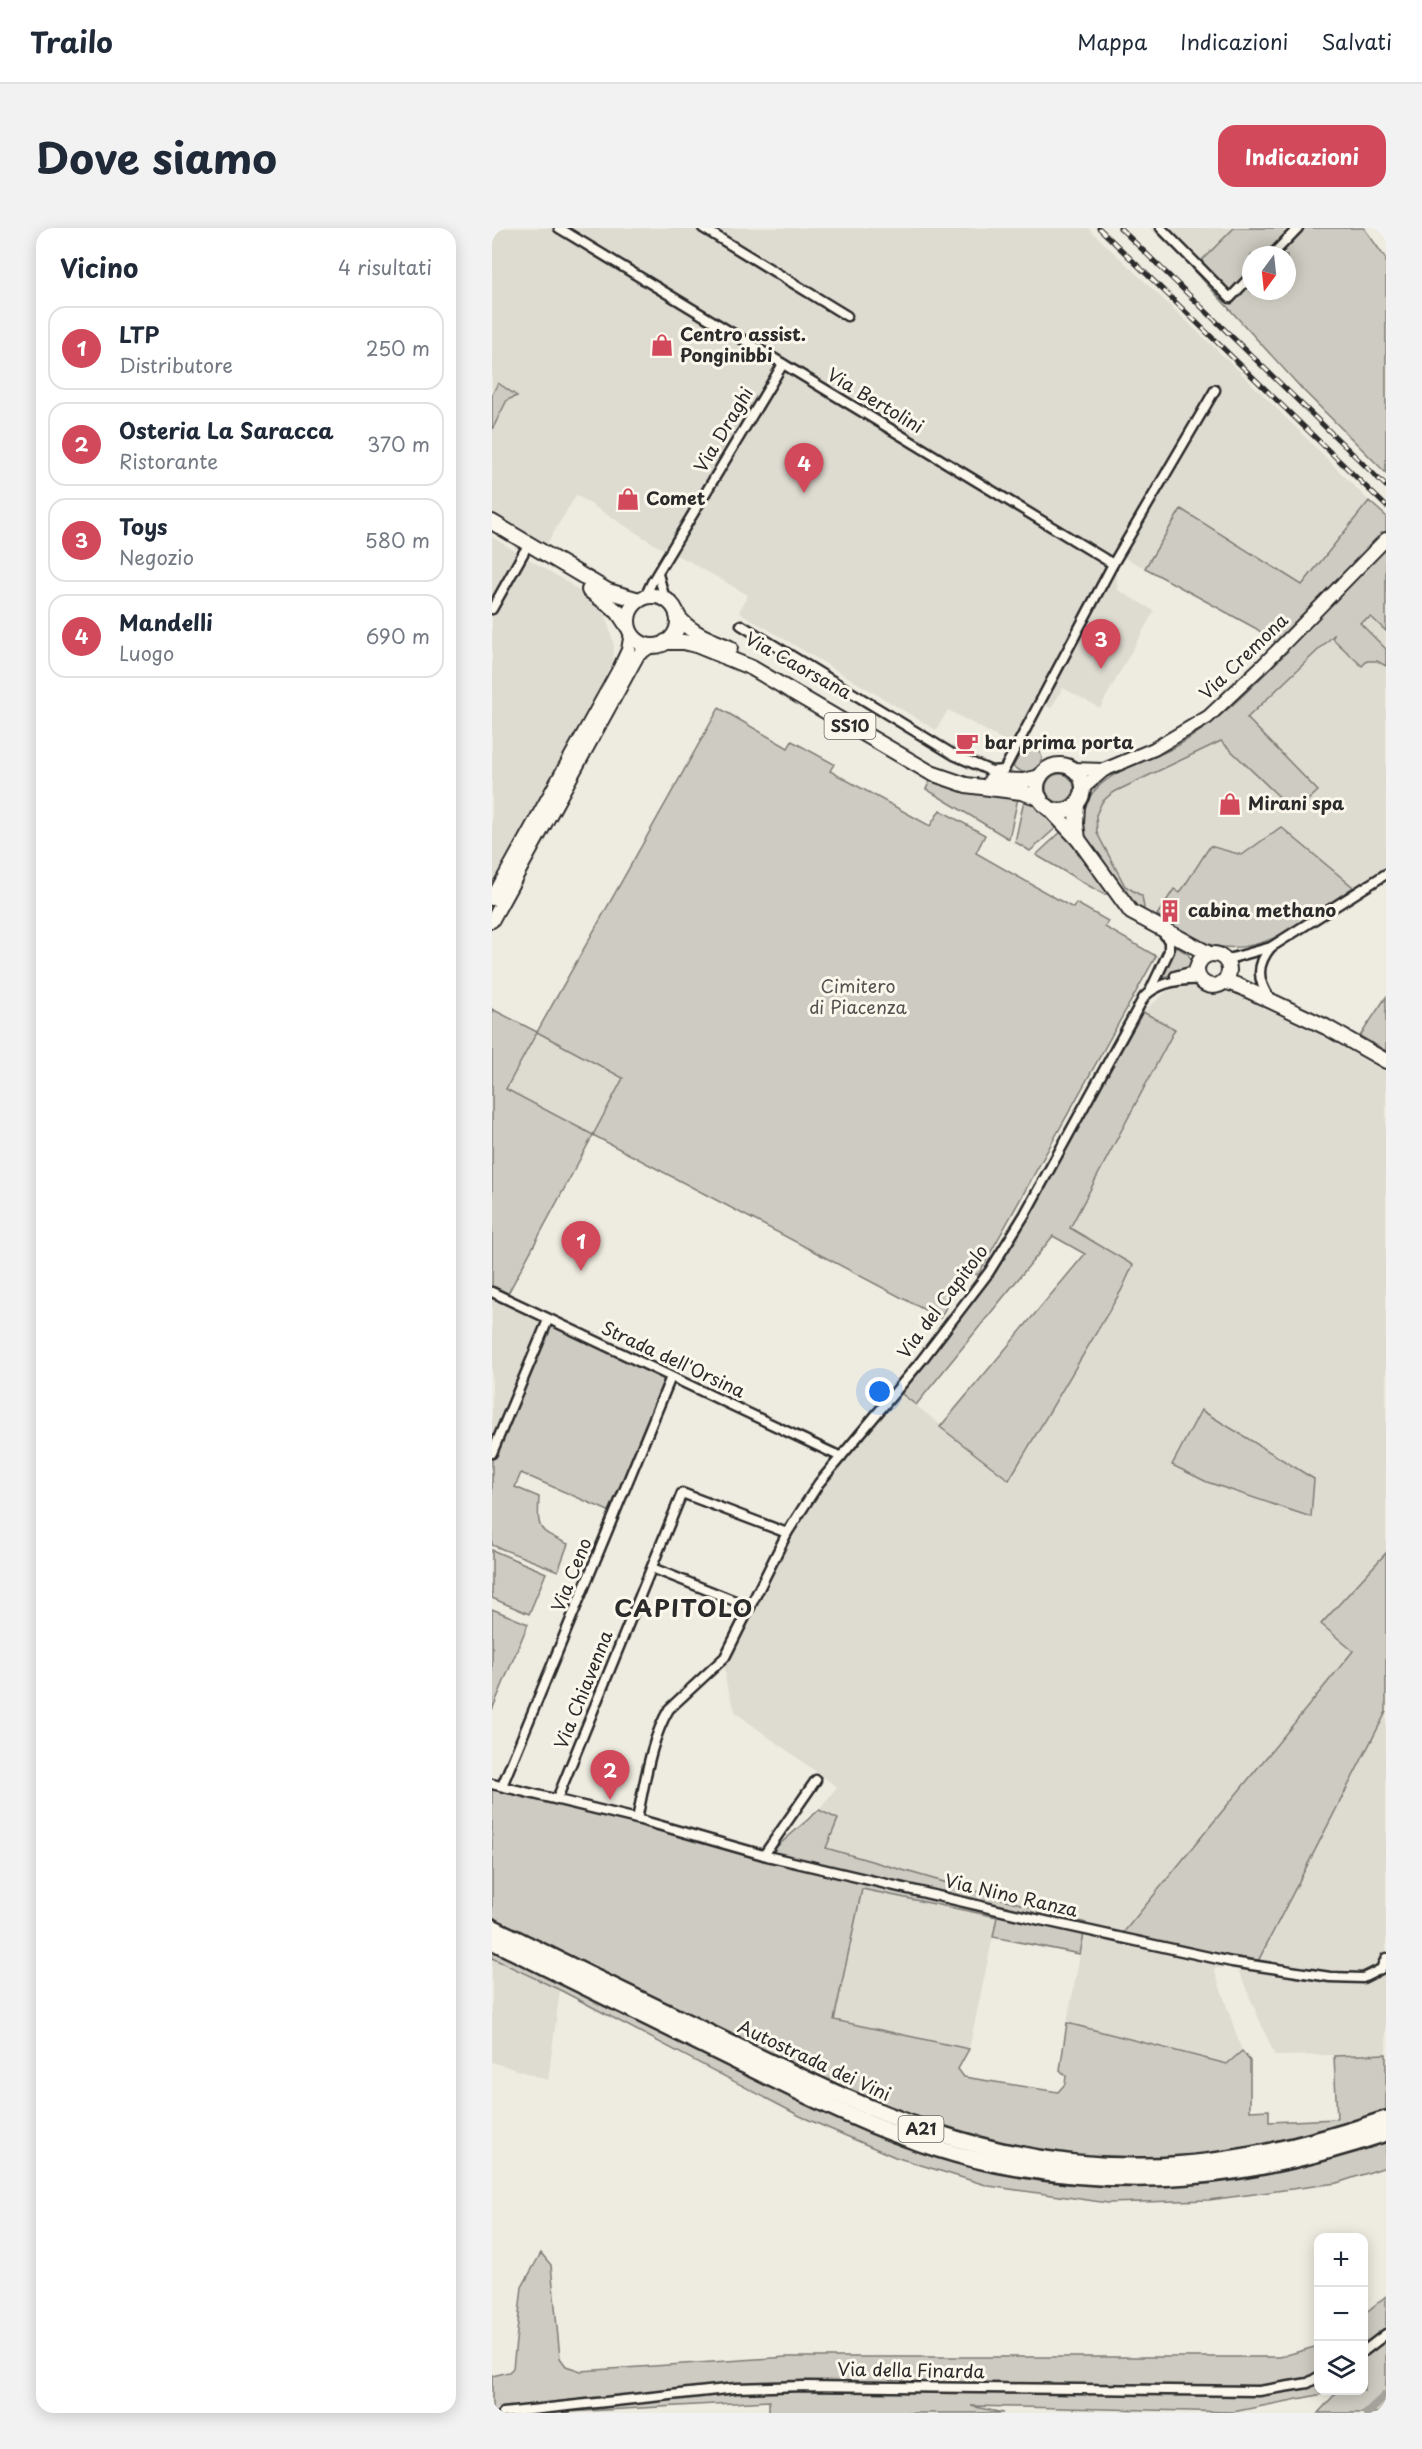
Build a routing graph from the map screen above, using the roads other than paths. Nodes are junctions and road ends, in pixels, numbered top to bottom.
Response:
1 (559, 228) edge
2 (703, 228) edge
3 (1161, 228) edge
4 (1298, 228) edge
5 (1281, 246) edge
6 (1242, 285) edge
7 (847, 316) dead end
8 (783, 364) junction
9 (1215, 390) dead end
10 (492, 522) edge
11 (492, 532) edge
12 (1386, 539) edge
13 (524, 552) junction
14 (1113, 564) junction
15 (658, 574) junction
16 (642, 599) junction
17 (665, 599) junction
18 (492, 609) edge
19 (677, 615) junction
20 (741, 626) dead end
21 (630, 630) junction
22 (658, 644) junction
23 (1072, 769) junction
24 (1104, 770) junction
25 (1040, 777) junction
26 (1083, 788) junction
27 (1043, 802) junction
28 (1077, 803) junction
29 (1078, 839) junction
30 (1386, 874) edge
31 (492, 899) edge
32 (492, 921) edge
33 (1160, 928) junction
34 (1271, 947) junction
35 (1202, 959) junction
36 (1227, 962) junction
37 (1201, 980) junction
38 (1224, 981) junction
39 (1239, 986) junction
40 (1155, 987) junction
41 (1270, 1000) junction
42 (1386, 1061) edge
43 (492, 1292) edge
44 (548, 1320) junction
45 (671, 1377) junction
46 (492, 1453) edge
47 (841, 1457) junction
48 (787, 1533) junction
49 (652, 1568) junction
50 (750, 1606) junction
51 (816, 1780) dead end
52 (492, 1784) edge
53 (502, 1786) junction
54 (557, 1799) junction
55 (637, 1819) junction
56 (764, 1855) junction
57 (492, 1927) edge
58 (492, 1941) edge
59 (1386, 1958) edge
60 (1386, 2119) edge
61 (1386, 2133) edge
62 (1386, 2334) edge
63 (1368, 2348) edge
64 (1314, 2379) edge
65 (503, 2413) edge

1 - 8 street, Via Bertolini
2 - 7 street
3 - 6 street
4 - 5 street
8 - 14 street, Via Bertolini
8 - 15 street, Via Draghi
9 - 14 street
10 - 16 main road
11 - 13 main road, SS10
12 - 24 main road, Via Cremona
13 - 18 street
13 - 21 main road, SS10
14 - 20 street
15 - 16 street, Via Draghi
15 - 17 street
16 - 17 main road
16 - 21 main road
17 - 19 main road, SS10
19 - 22 main road
19 - 25 main road, Via Caorsana / SS10
21 - 22 main road, SS10
21 - 31 main road
22 - 27 main road, Via Caorsana / SS10
22 - 32 main road
23 - 24 main road, SS10
23 - 25 main road, SS10
23 - 26 main road
24 - 26 main road
25 - 27 main road
26 - 28 main road
27 - 28 main road, SS10
27 - 29 main road
28 - 29 main road
29 - 33 main road
30 - 34 street
33 - 35 main road
33 - 40 street
34 - 36 street
34 - 41 street
35 - 36 main road
35 - 37 main road
35 - 40 street
36 - 38 main road
36 - 39 main road
37 - 38 main road
37 - 40 street, Via del Capitolo
38 - 39 main road
39 - 41 main road
40 - 47 street, Via del Capitolo
41 - 42 main road
43 - 44 street, Strada dell'Orsina
44 - 45 street, Strada dell'Orsina
44 - 46 street
45 - 47 street, Strada dell'Orsina
45 - 53 street, Via Ceno
47 - 48 street, Via del Capitolo
48 - 49 street, Via Chiavenna
48 - 50 street, Via del Capitolo
49 - 50 street
49 - 54 street, Via Chiavenna
50 - 55 street, Via del Capitolo
51 - 56 street
52 - 53 street, Via Nino Ranza
53 - 54 street, Via Nino Ranza
54 - 55 street, Via Nino Ranza
55 - 56 street, Via Nino Ranza
56 - 59 street, Via Nino Ranza
57 - 60 highway, Autostrada dei Vini / A21
58 - 61 highway, Autostrada dei Vini / A21
62 - 63 street
64 - 65 street, Via della Finarda

